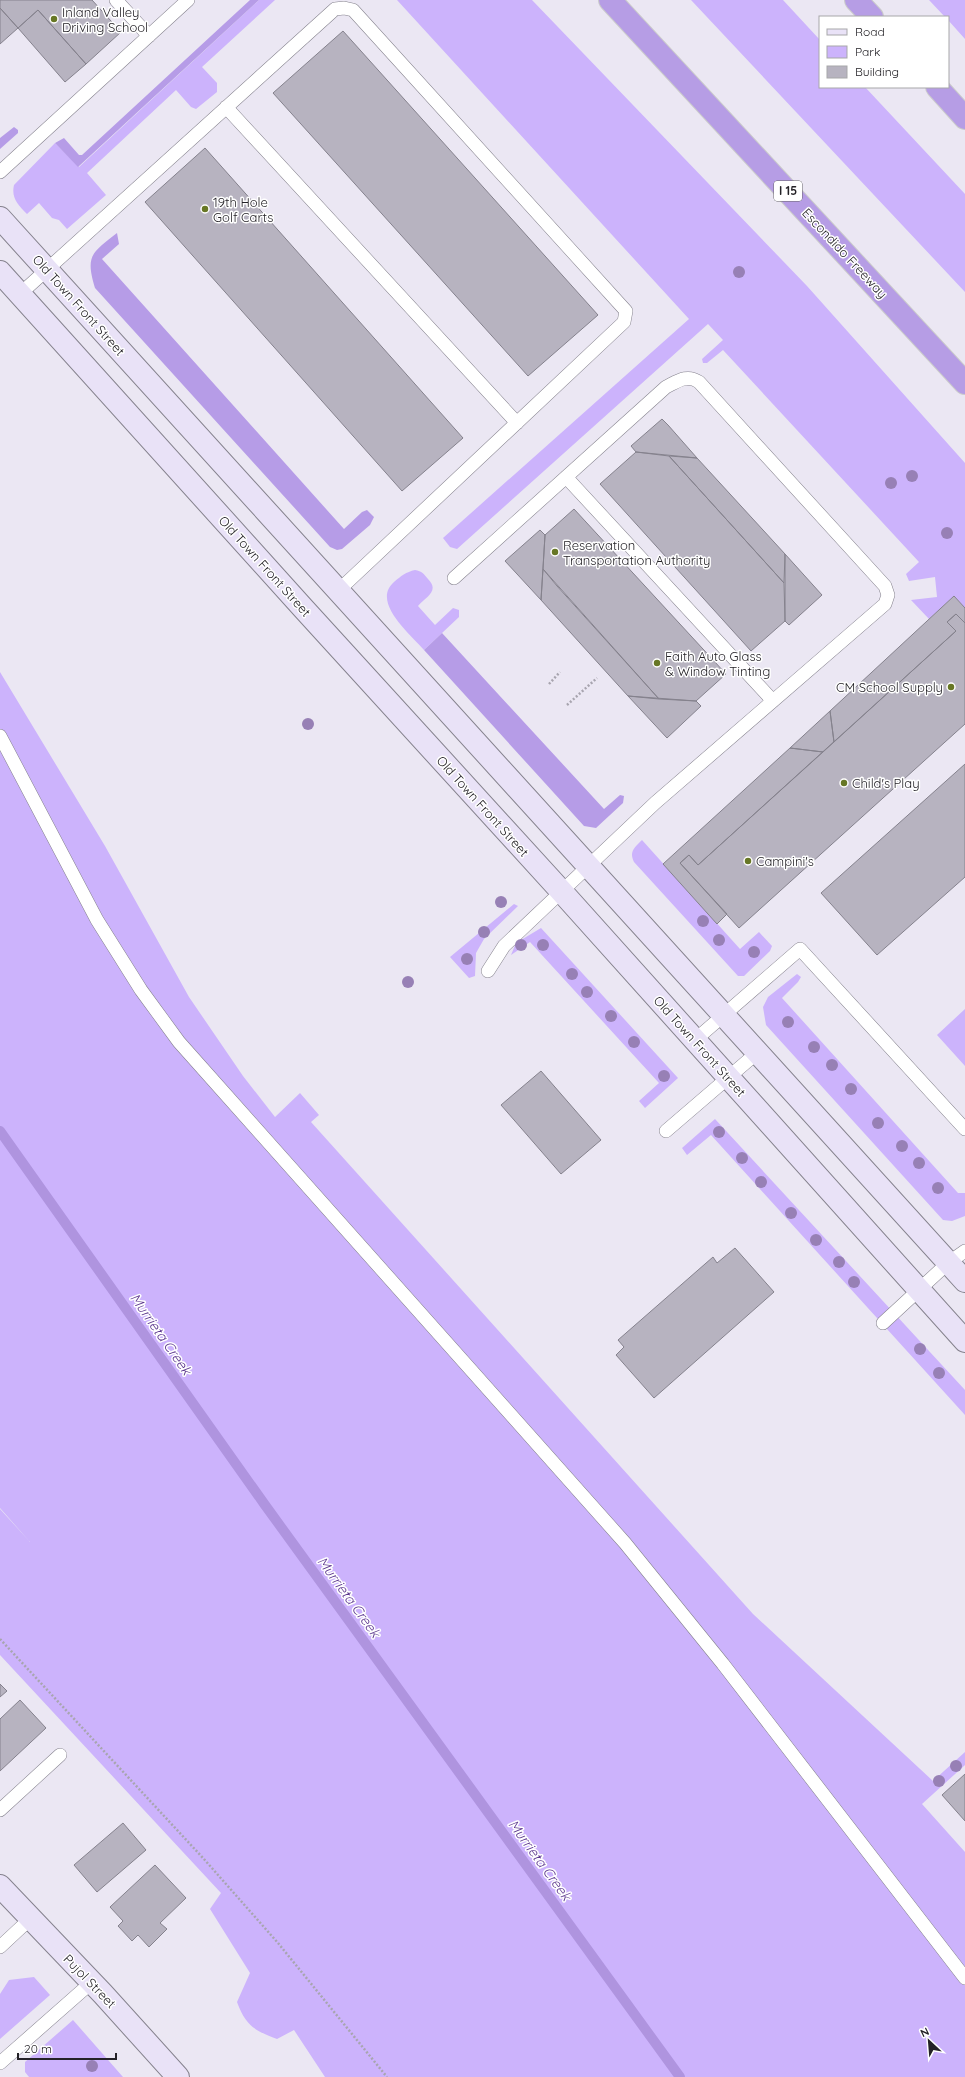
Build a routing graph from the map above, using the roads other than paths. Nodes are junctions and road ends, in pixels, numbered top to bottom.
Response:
1 (116, 0) edge
2 (188, 0) edge
3 (610, 0) edge
4 (856, 0) edge
5 (871, 16) edge
6 (149, 36) junction
7 (938, 88) edge
8 (226, 107) junction
9 (965, 118) edge
10 (0, 172) edge
11 (0, 218) edge
12 (47, 269) junction
13 (0, 272) edge
14 (20, 294) junction
15 (965, 383) edge
16 (517, 423) junction
17 (566, 477) junction
18 (454, 578) dead end
19 (339, 590) junction
20 (773, 701) junction
21 (0, 736) edge
22 (589, 866) junction
23 (562, 892) junction
24 (488, 971) dead end
25 (724, 1015) junction
26 (695, 1040) junction
27 (758, 1052) junction
28 (729, 1077) junction
29 (965, 1129) edge
30 (666, 1132) dead end
31 (957, 1257) edge
32 (965, 1281) edge
33 (919, 1290) junction
34 (883, 1323) dead end
35 (965, 1341) edge
36 (60, 1755) dead end
37 (0, 1810) edge
38 (0, 1886) edge
39 (30, 1919) junction
40 (0, 1947) edge
41 (965, 1978) edge
42 (92, 1982) junction
43 (0, 2063) edge
44 (178, 2077) edge

1 - 6 lane
2 - 6 lane
3 - 15 highway, Escondido Freeway / I 15
4 - 5 highway
6 - 10 lane
7 - 9 highway
8 - 12 lane
8 - 16 lane
8 - 16 lane
11 - 12 main road, Old Town Front Street
12 - 14 lane
12 - 19 main road, Old Town Front Street
13 - 14 main road, Old Town Front Street
14 - 23 main road, Old Town Front Street
16 - 19 lane
17 - 18 lane
17 - 20 lane
17 - 20 lane
19 - 22 main road, Old Town Front Street
20 - 22 lane
21 - 41 lane
22 - 23 lane
22 - 25 main road, Old Town Front Street
23 - 24 lane
23 - 26 main road, Old Town Front Street
25 - 26 lane
25 - 27 main road, Old Town Front Street
25 - 29 lane
26 - 28 main road, Old Town Front Street
27 - 28 lane
27 - 31 main road, Old Town Front Street
28 - 30 lane
28 - 33 main road, Old Town Front Street
31 - 32 main road, Old Town Front Street
31 - 33 lane
33 - 34 lane
33 - 35 main road, Old Town Front Street
36 - 37 lane
38 - 39 main road, Pujol Street
39 - 40 lane
39 - 42 main road, Pujol Street
42 - 43 lane
42 - 44 main road, Pujol Street

